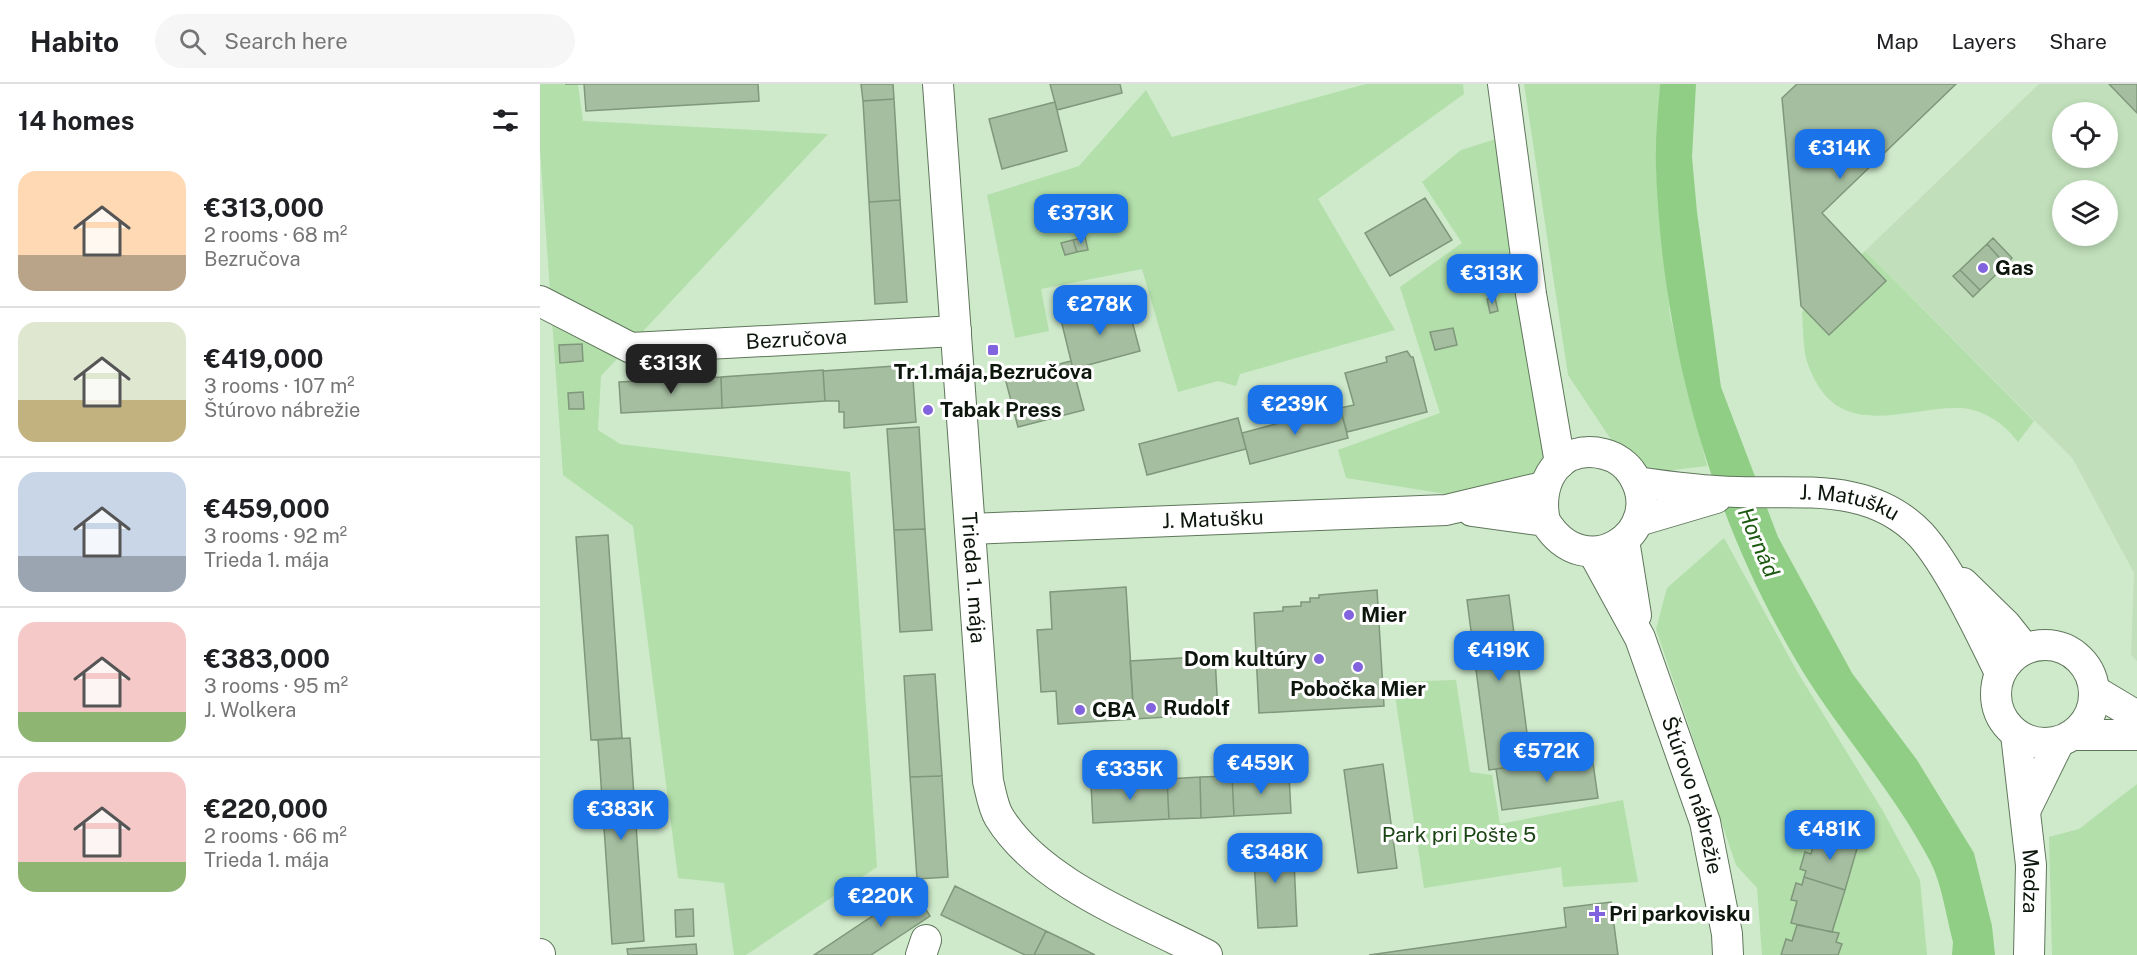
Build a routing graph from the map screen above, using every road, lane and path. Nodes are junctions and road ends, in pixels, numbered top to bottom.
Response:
1 (939, 84) edge
2 (1503, 84) edge
3 (540, 301) edge
4 (956, 332) junction
5 (1546, 371) junction
6 (1592, 452) junction
7 (1560, 463) junction
8 (1637, 482) junction
9 (1543, 487) junction
10 (1682, 498) junction
11 (1457, 509) junction
12 (1545, 521) junction
13 (970, 529) junction
14 (1631, 530) junction
15 (1593, 552) junction
16 (1939, 561) junction
17 (1640, 638) junction
18 (2025, 649) junction
19 (2000, 673) junction
20 (2095, 691) junction
21 (2137, 716) edge
22 (2016, 735) junction
23 (2137, 735) edge
24 (2067, 739) junction
25 (2026, 809) junction
26 (1207, 955) edge
27 (1728, 955) edge
28 (2029, 955) edge

1 - 4 street, Trieda 1. mája
2 - 5 street
3 - 4 street, Bezručova
4 - 13 street, Trieda 1. mája
5 - 6 street
5 - 7 street
6 - 7 street
6 - 8 street
7 - 9 street
8 - 10 street
8 - 14 street
9 - 11 street
9 - 12 street
10 - 14 street
10 - 16 street, J. Matušku
11 - 12 street
11 - 13 street, J. Matušku
12 - 15 street
13 - 26 street, Trieda 1. mája
14 - 15 street
14 - 17 street
15 - 17 street
16 - 18 street
16 - 19 street
17 - 27 street, Štúrovo nábrežie
18 - 19 street
18 - 20 street
19 - 22 street
20 - 21 street
20 - 24 street
22 - 24 street
22 - 25 street, Medza
23 - 24 street
24 - 25 street
25 - 28 street, Medza

